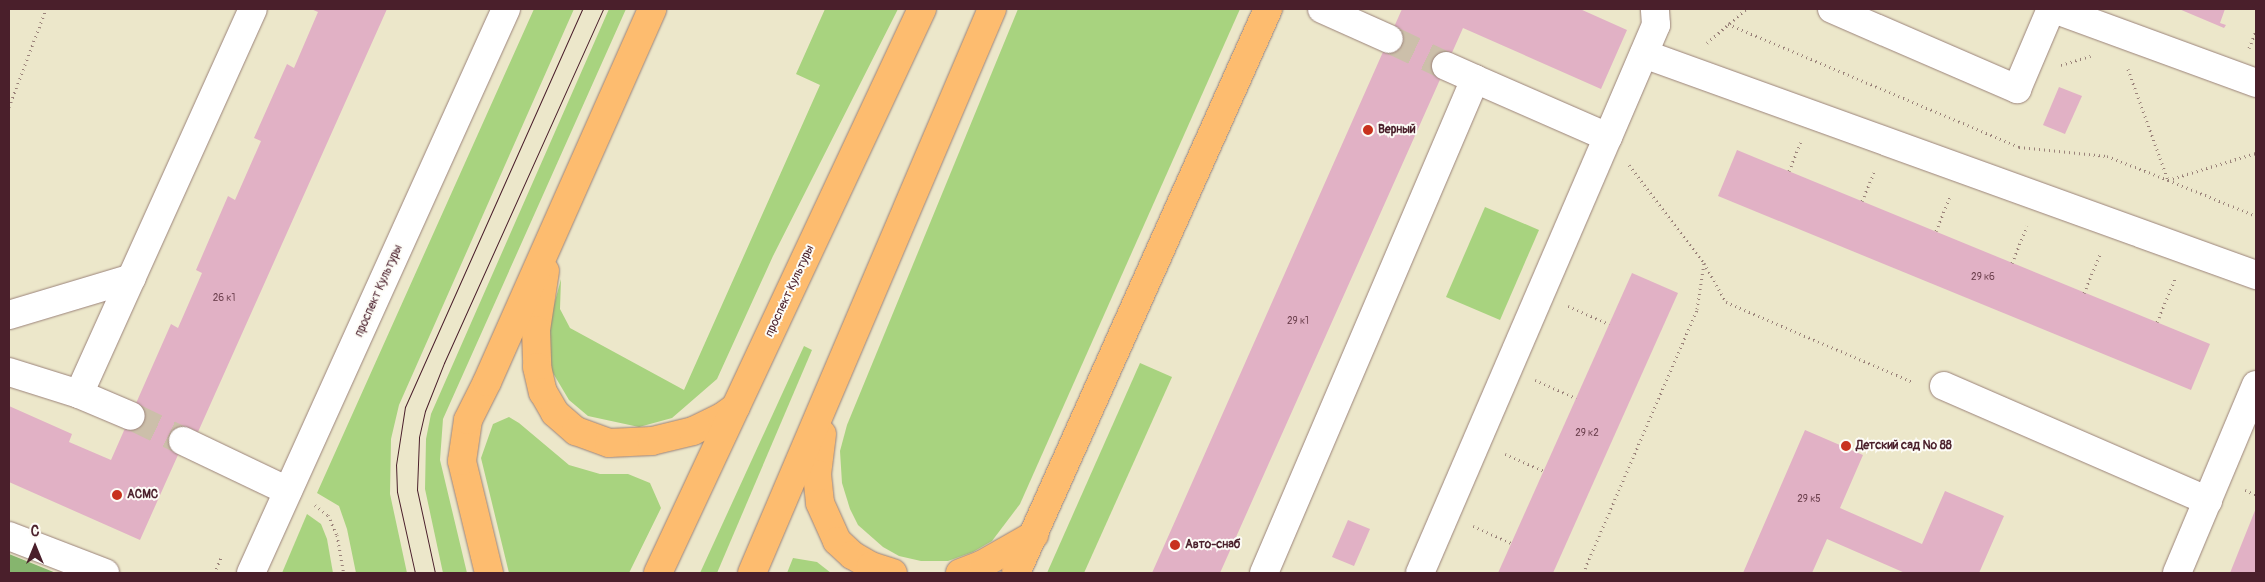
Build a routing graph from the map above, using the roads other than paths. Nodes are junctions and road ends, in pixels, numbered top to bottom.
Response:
1 (253, 9) edge
2 (506, 9) edge
3 (652, 9) edge
4 (922, 9) edge
5 (992, 9) edge
6 (1268, 9) edge
7 (1322, 9) edge
8 (1655, 9) edge
9 (1832, 9) edge
10 (2053, 9) edge
11 (1389, 39) tunnel mouth
12 (1644, 54) junction
13 (1446, 66) tunnel mouth
14 (1474, 80) junction
15 (2256, 83) edge
16 (1608, 137) junction
17 (551, 233) junction
18 (2256, 275) edge
19 (132, 278) junction
20 (9, 315) edge
21 (9, 372) edge
22 (835, 380) junction
23 (2256, 385) edge
24 (1933, 386) road end
25 (79, 394) junction
26 (736, 407) junction
27 (131, 416) tunnel mouth
28 (183, 441) tunnel mouth
29 (288, 491) junction
30 (2208, 501) junction
31 (1034, 535) junction
32 (9, 536) edge
33 (105, 573) edge
34 (251, 573) edge
35 (489, 573) edge
36 (658, 573) edge
37 (752, 573) edge
38 (893, 573) edge
39 (960, 573) edge
40 (1016, 573) edge
41 (1264, 573) edge
42 (1420, 573) edge
43 (2177, 573) edge

1 - 19 street
2 - 29 street, проспект Культуры
3 - 17 main road
4 - 26 main road, проспект Культуры
5 - 22 main road
6 - 31 main road
7 - 11 street
8 - 12 street
9 - 10 street
10 - 15 street
12 - 16 street
12 - 18 street
13 - 14 street
14 - 16 street
14 - 41 street
16 - 42 street
17 - 26 main road
17 - 35 main road
19 - 20 street
19 - 25 street
21 - 25 street
22 - 37 main road
22 - 38 main road
23 - 30 street
24 - 30 street
25 - 27 street
26 - 36 main road, проспект Культуры
28 - 29 street
29 - 34 street, проспект Культуры
30 - 43 street
31 - 39 main road
31 - 40 main road
32 - 33 street

